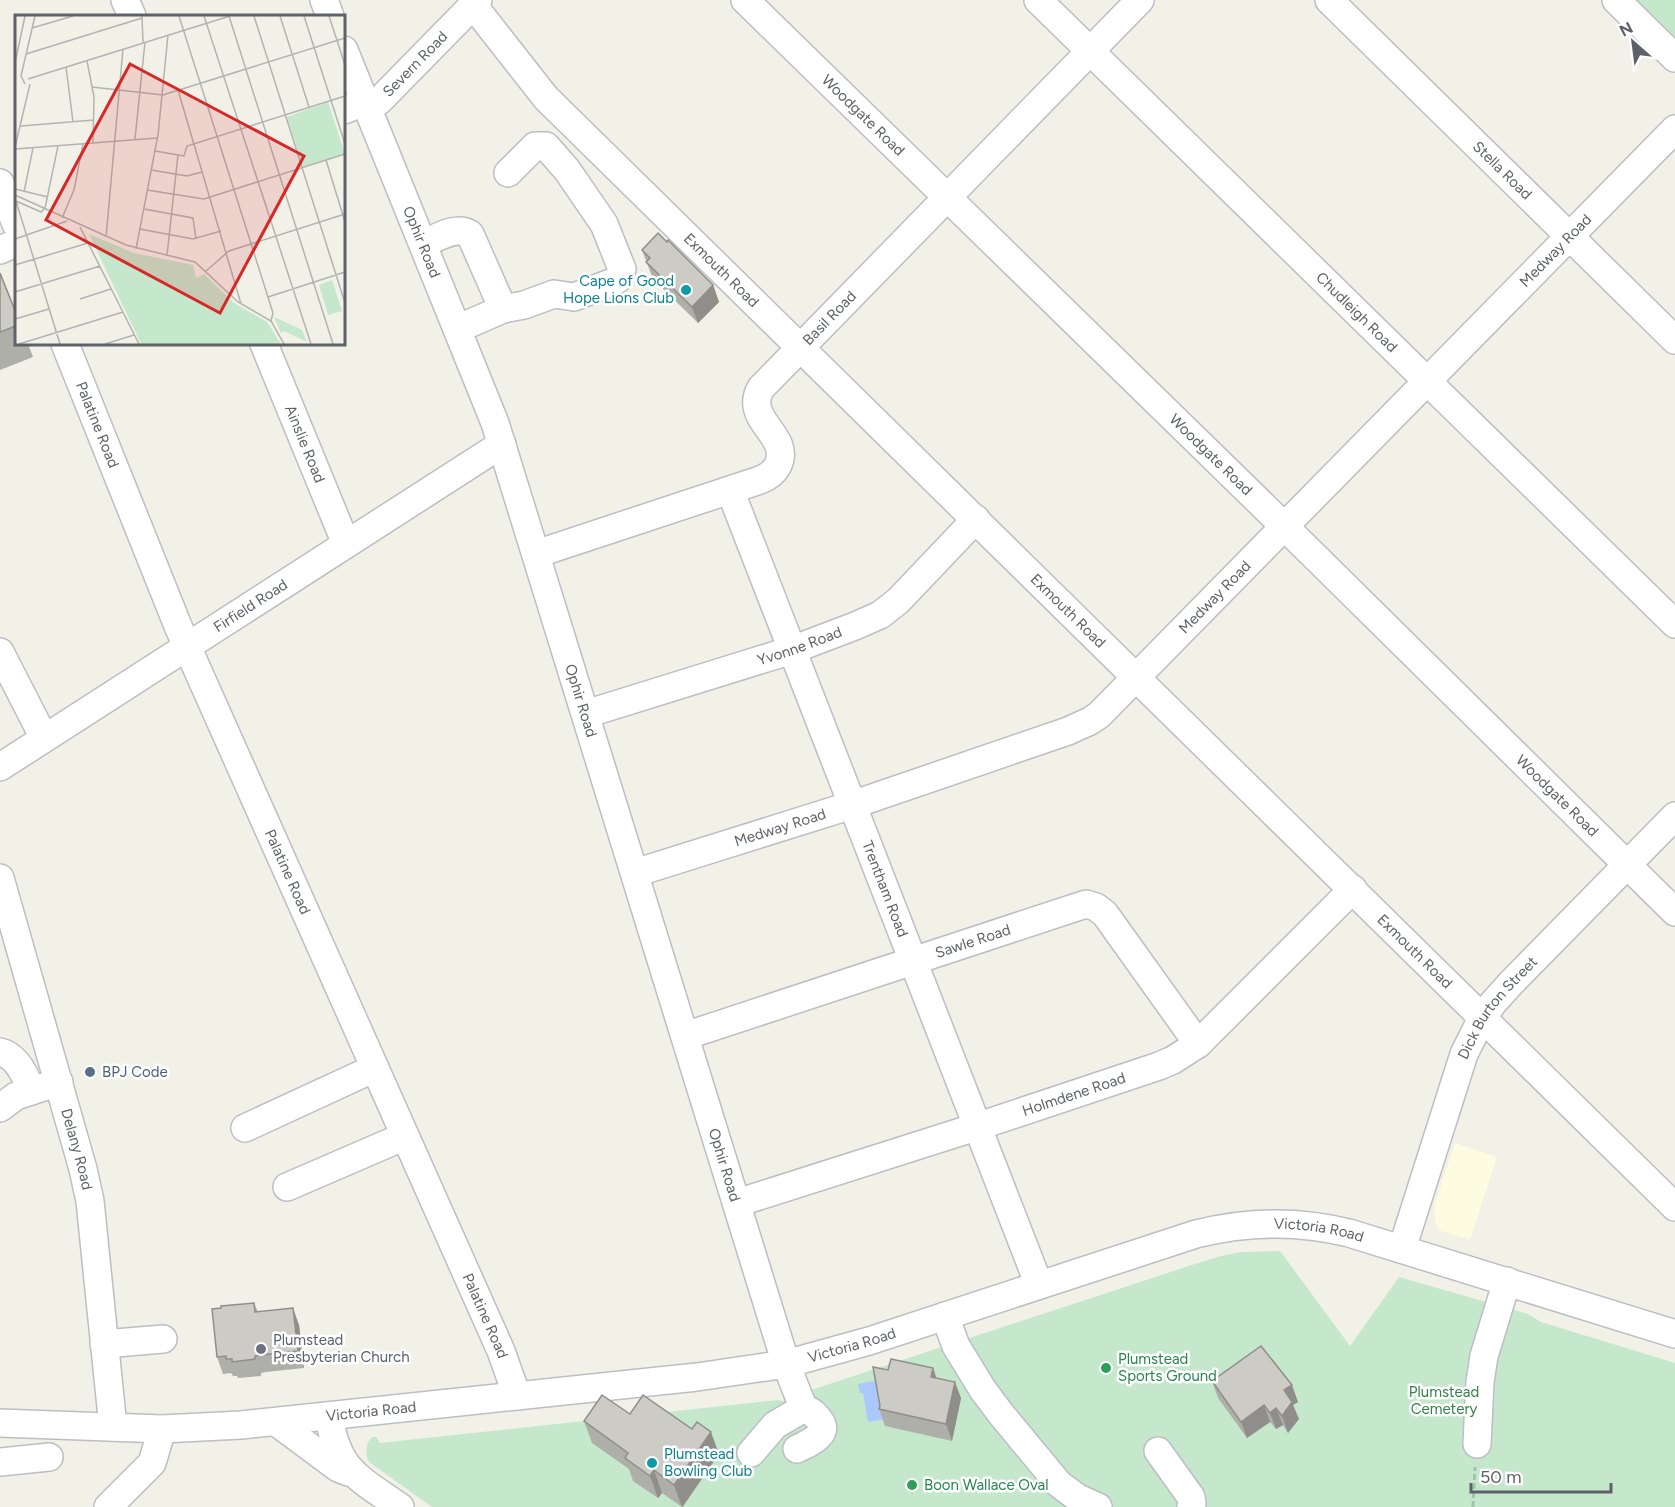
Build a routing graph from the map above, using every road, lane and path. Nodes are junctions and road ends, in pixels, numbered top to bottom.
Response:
1 (125, 0) edge
2 (324, 0) edge
3 (745, 0) edge
4 (1038, 0) edge
5 (1140, 0) edge
6 (1329, 0) edge
7 (1616, 0) edge
8 (475, 3) edge
9 (132, 15) edge
10 (330, 15) edge
11 (1090, 51) junction
12 (345, 56) edge
13 (1675, 58) edge
14 (354, 107) edge
15 (1675, 129) edge
16 (508, 173) dead end
17 (0, 183) edge
18 (946, 197) junction
19 (15, 221) edge
20 (1569, 237) junction
21 (15, 243) edge
22 (423, 244) junction
23 (0, 250) edge
24 (503, 309) junction
25 (457, 329) junction
26 (1675, 340) edge
27 (65, 345) edge
28 (264, 345) edge
29 (799, 348) junction
30 (1428, 381) junction
31 (502, 444) junction
32 (730, 490) junction
33 (976, 519) junction
34 (1285, 526) junction
35 (346, 544) junction
36 (536, 554) junction
37 (1675, 624) edge
38 (187, 646) junction
39 (792, 650) junction
40 (0, 652) edge
41 (1136, 678) junction
42 (586, 714) junction
43 (44, 738) junction
44 (0, 766) edge
45 (852, 805) junction
46 (1675, 816) edge
47 (1627, 865) junction
48 (635, 873) junction
49 (0, 879) edge
50 (1353, 889) junction
51 (1675, 912) edge
52 (913, 960) junction
53 (1482, 1018) junction
54 (685, 1036) junction
55 (1198, 1044) junction
56 (0, 1052) edge
57 (375, 1068) junction
58 (59, 1082) junction
59 (31, 1091) junction
60 (0, 1108) edge
61 (976, 1127) junction
62 (245, 1128) dead end
63 (405, 1136) junction
64 (287, 1187) dead end
65 (736, 1203) junction
66 (1675, 1207) edge
67 (1402, 1249) junction
68 (1507, 1281) junction
69 (1039, 1285) junction
70 (945, 1316) junction
71 (1675, 1334) edge
72 (163, 1339) dead end
73 (105, 1344) junction
74 (786, 1364) junction
75 (517, 1396) junction
76 (804, 1408) junction
77 (329, 1416) junction
78 (276, 1422) junction
79 (0, 1423) edge
80 (113, 1427) junction
81 (162, 1429) junction
82 (1477, 1444) joint
83 (797, 1449) dead end
84 (1158, 1451) dead end
85 (751, 1453) dead end
86 (49, 1457) dead end
87 (0, 1462) edge
88 (354, 1475) junction
89 (108, 1507) edge
90 (400, 1507) edge
91 (1098, 1507) edge
92 (1191, 1507) edge
93 (1473, 1507) edge

1 - 9 street
2 - 10 street
3 - 18 street, Woodgate Road
4 - 11 street, Chudleigh Road
5 - 11 street, Basil Road
6 - 20 street, Stella Road
7 - 13 street
8 - 14 street, Severn Road
8 - 29 street, Exmouth Road
11 - 18 street, Basil Road
11 - 30 street, Chudleigh Road
12 - 14 street, Ophir Road
14 - 22 street, Ophir Road
15 - 20 street, Medway Road
16 - 24 street
17 - 19 street
18 - 29 street, Basil Road
18 - 34 street, Woodgate Road
20 - 26 street, Stella Road
20 - 30 street, Medway Road
21 - 23 street
22 - 24 street
22 - 25 street, Ophir Road
24 - 25 street
25 - 31 street, Ophir Road
27 - 38 street, Palatine Road
28 - 35 street, Ainslie Road
29 - 32 street, Basil Road
29 - 33 street, Exmouth Road
30 - 34 street, Medway Road
30 - 37 street, Chudleigh Road
31 - 35 street, Firfield Road
31 - 36 street, Ophir Road
32 - 36 street, Basil Road
32 - 39 street, Trentham Road
33 - 39 street, Yvonne Road
33 - 41 street, Exmouth Road
34 - 41 street, Medway Road
34 - 47 street, Woodgate Road
35 - 38 street, Firfield Road
36 - 42 street, Ophir Road
38 - 43 street, Firfield Road
38 - 57 street, Palatine Road
39 - 42 street, Yvonne Road
39 - 45 street, Trentham Road
40 - 43 street
41 - 45 street, Medway Road
41 - 50 street, Exmouth Road
42 - 48 street, Ophir Road
43 - 44 street, Firfield Road
45 - 48 street, Medway Road
45 - 52 street, Trentham Road
46 - 47 street, Dick Burton Street
47 - 51 street, Woodgate Road
47 - 53 street, Dick Burton Street
48 - 54 street, Ophir Road
49 - 58 street, Delany Road
50 - 53 street, Exmouth Road
50 - 55 street, Holmdene Road
52 - 54 street, Sawle Road
52 - 55 street, Sawle Road
52 - 61 street, Trentham Road
53 - 66 street, Exmouth Road
53 - 67 street, Dick Burton Street
54 - 65 street, Ophir Road
55 - 61 street, Holmdene Road
56 - 59 street
57 - 62 street
57 - 63 street, Palatine Road
58 - 59 street
58 - 73 street, Delany Road
59 - 60 street
61 - 65 street, Holmdene Road
61 - 69 street, Trentham Road
63 - 64 street
63 - 75 street, Palatine Road
65 - 74 street, Ophir Road
67 - 68 street, Victoria Road
67 - 69 street, Victoria Road
68 - 71 street, Victoria Road
68 - 82 street
69 - 70 street, Victoria Road
70 - 74 street, Victoria Road
70 - 91 street
72 - 73 street
73 - 80 street, Delany Road
74 - 75 street, Victoria Road
74 - 76 street, Ophir Road
75 - 77 street, Victoria Road
76 - 83 street, Ophir Road
76 - 85 street
77 - 78 street, Victoria Road
77 - 88 street
78 - 81 street, Victoria Road
78 - 88 street
79 - 80 street, Victoria Road
80 - 81 street, Victoria Road
81 - 89 street
82 - 93 path
84 - 92 street
86 - 87 street
88 - 90 street

